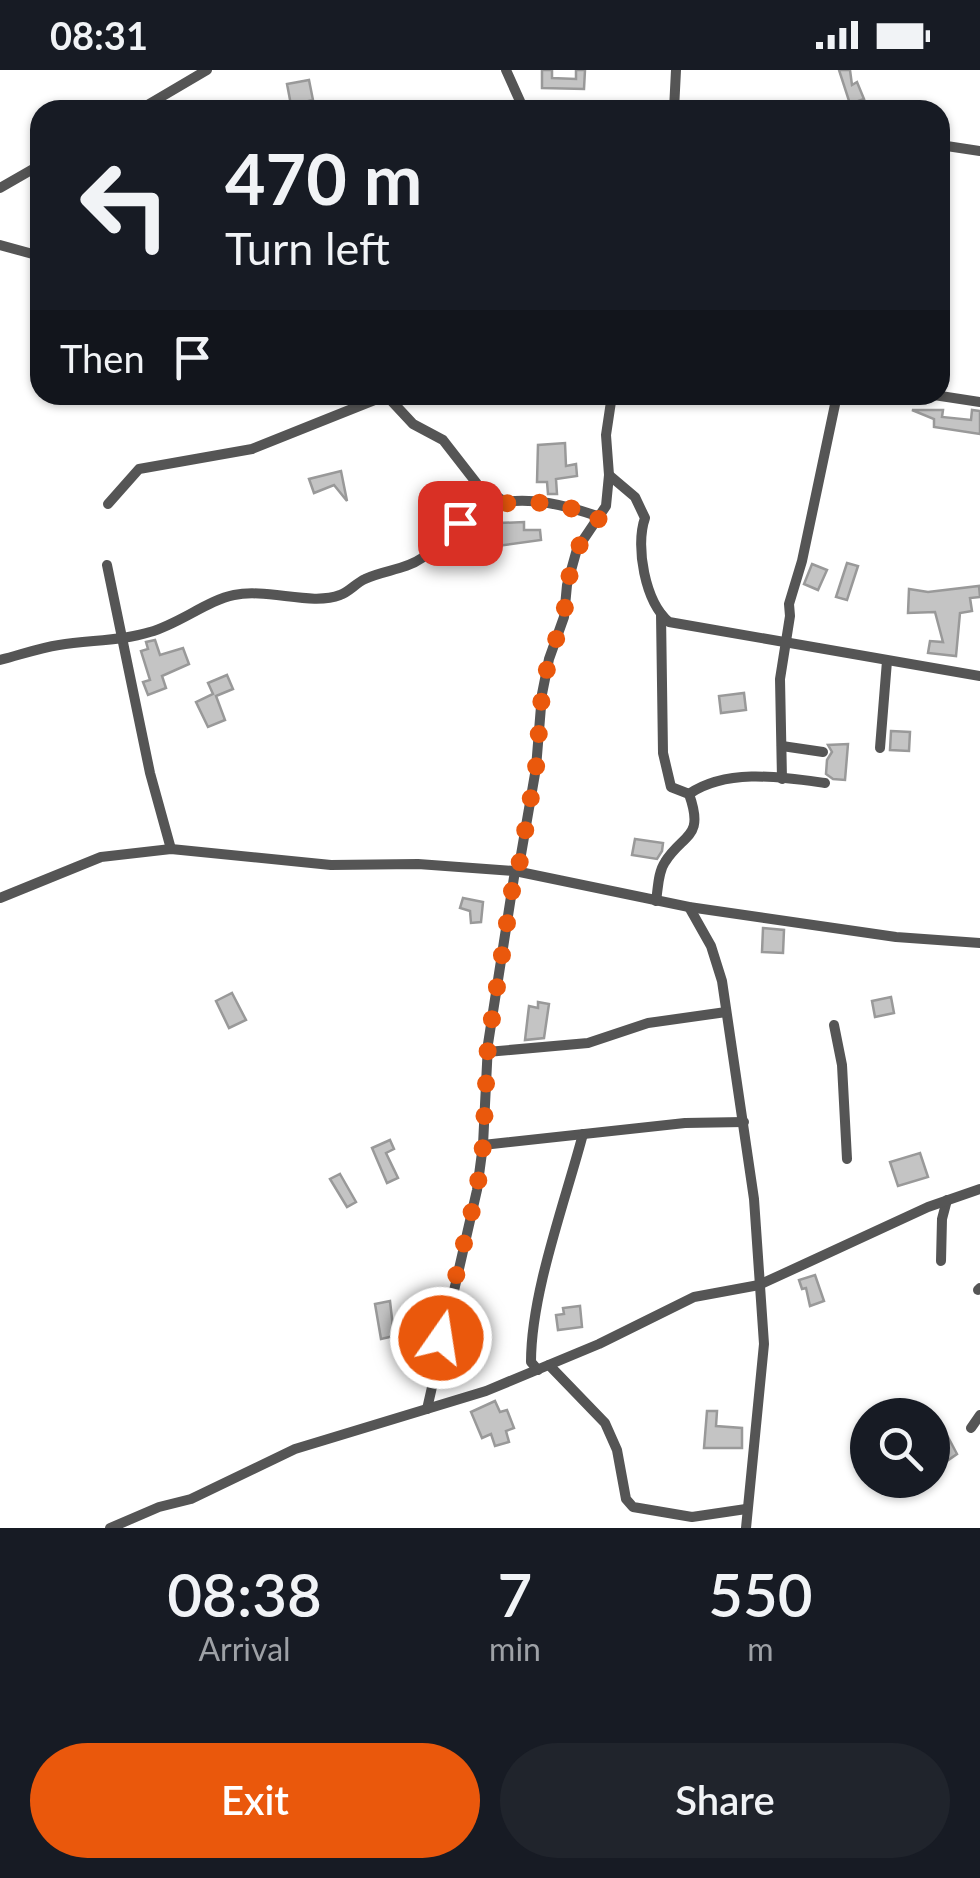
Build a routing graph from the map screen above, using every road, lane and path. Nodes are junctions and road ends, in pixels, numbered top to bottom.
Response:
1 (207, 70) edge
2 (506, 70) edge
3 (676, 70) edge
4 (155, 100) edge
5 (520, 100) edge
6 (674, 100) edge
7 (950, 146) edge
8 (980, 151) edge
9 (30, 170) edge
10 (2, 185) edge
11 (0, 245) edge
12 (30, 253) edge
13 (950, 397) edge
14 (980, 402) edge
15 (362, 405) edge
16 (396, 405) edge
17 (610, 405) edge
18 (834, 405) edge
19 (609, 475) junction
20 (505, 502) junction
21 (108, 504) dead end
22 (600, 517) junction
23 (107, 565) dead end
24 (661, 613) junction
25 (122, 636) junction
26 (786, 643) junction
27 (0, 660) edge
28 (887, 661) junction
29 (980, 676) edge
30 (782, 746) junction
31 (880, 748) dead end
32 (823, 752) dead end
33 (782, 778) junction
34 (825, 783) dead end
35 (689, 794) junction
36 (171, 849) junction
37 (516, 872) junction
38 (0, 898) edge
39 (656, 901) junction
40 (689, 907) junction
41 (980, 943) edge
42 (726, 1012) junction
43 (834, 1024) dead end
44 (488, 1052) junction
45 (744, 1122) junction
46 (583, 1134) junction
47 (483, 1146) junction
48 (847, 1160) dead end
49 (980, 1189) edge
50 (947, 1200) junction
51 (941, 1260) dead end
52 (760, 1285) junction
53 (544, 1367) junction
54 (428, 1410) junction
55 (980, 1415) edge
56 (971, 1428) dead end
57 (746, 1510) junction
58 (110, 1528) edge
59 (746, 1528) edge

1 - 4 street
2 - 5 street
3 - 6 street
7 - 8 street
9 - 10 street
11 - 12 street
13 - 14 street
15 - 21 street
16 - 20 street
17 - 19 street
18 - 26 street
19 - 22 street
19 - 24 street
20 - 22 street
20 - 25 street
22 - 37 street
23 - 25 street
24 - 26 street
24 - 35 street
25 - 27 street
25 - 36 street
26 - 28 street
26 - 30 street
28 - 29 street
28 - 31 street
30 - 32 street
30 - 33 street
33 - 34 street
33 - 35 street
35 - 39 street
36 - 37 street
36 - 38 street
37 - 39 street
37 - 44 street
39 - 40 street
40 - 41 street
40 - 42 street
42 - 44 street
42 - 45 street
43 - 48 street
44 - 47 street
45 - 46 street
45 - 52 street
46 - 47 street
46 - 53 street
47 - 54 street
49 - 50 street
50 - 51 street
50 - 52 street
52 - 53 street
52 - 57 street
53 - 54 street
53 - 57 street
54 - 58 street
55 - 56 street
57 - 59 street

